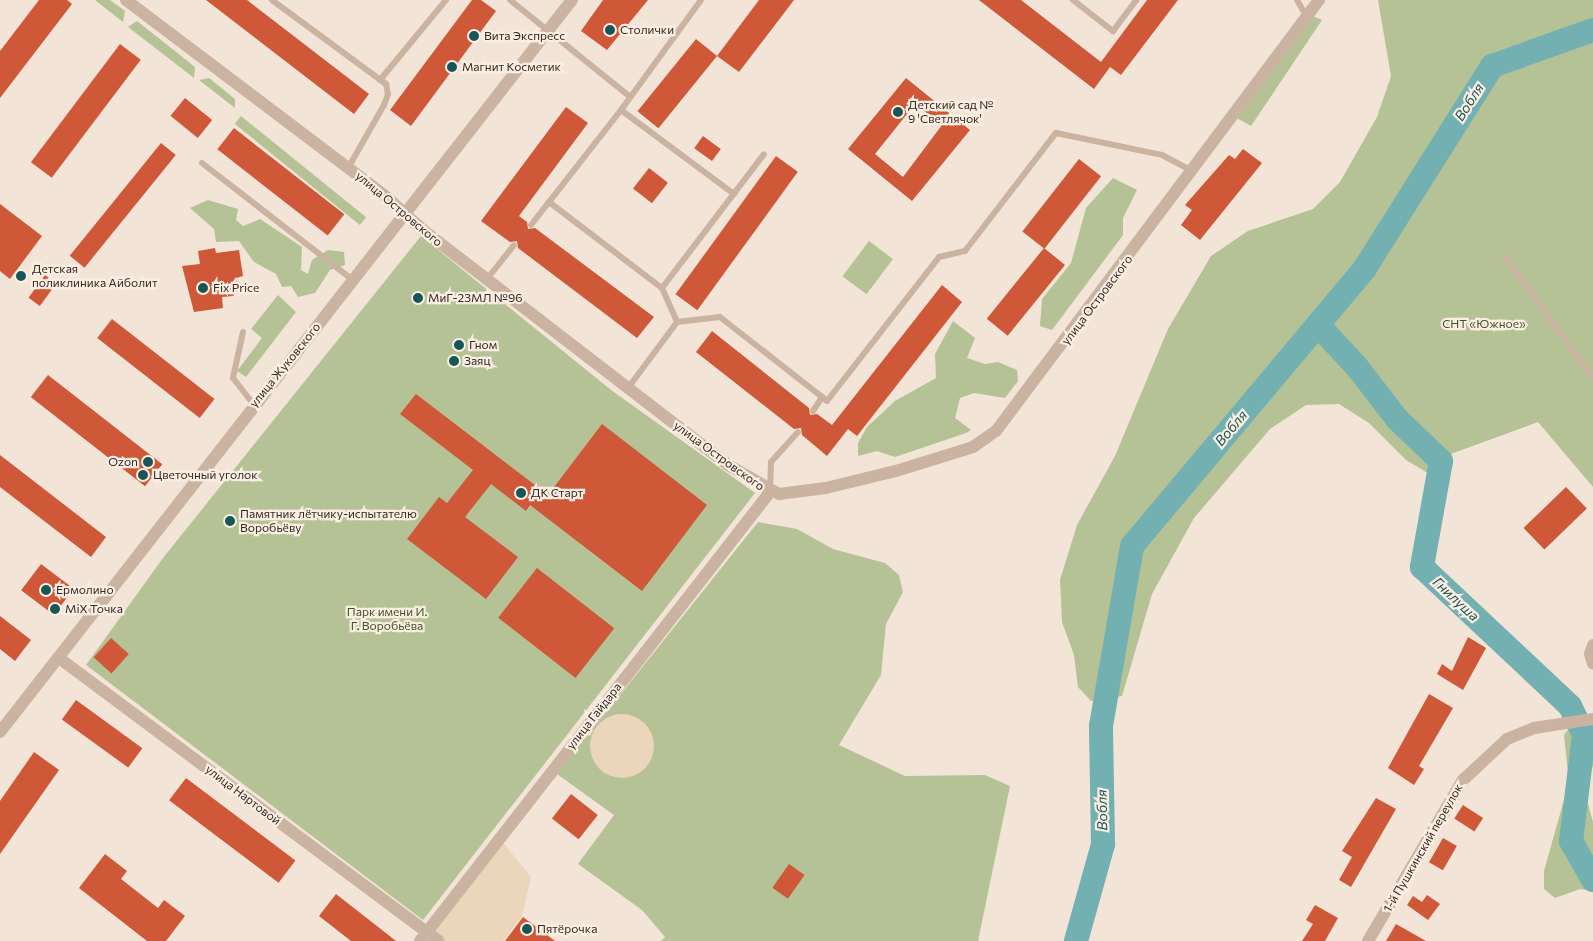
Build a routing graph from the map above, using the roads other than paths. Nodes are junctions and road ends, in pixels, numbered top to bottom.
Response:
1 (126, 0) edge
2 (272, 0) edge
3 (446, 0) edge
4 (510, 0) edge
5 (572, 0) edge
6 (701, 0) edge
7 (1073, 0) edge
8 (1136, 0) edge
9 (1297, 0) edge
10 (1319, 0) edge
11 (1307, 17) junction
12 (549, 30) junction
13 (380, 80) junction
14 (630, 97) junction
15 (621, 110) junction
16 (764, 154) dead end
17 (202, 163) dead end
18 (348, 168) junction
19 (1192, 171) junction
20 (734, 194) junction
21 (549, 202) junction
22 (406, 216) junction
23 (531, 225) dead end
24 (514, 245) dead end
25 (1505, 257) dead end
26 (486, 279) junction
27 (353, 280) junction
28 (662, 288) junction
29 (677, 322) junction
30 (244, 332) dead end
31 (1593, 378) edge
32 (628, 388) junction
33 (822, 397) junction
34 (253, 404) junction
35 (813, 411) dead end
36 (798, 432) dead end
37 (770, 492) junction
38 (1593, 645) edge
39 (59, 658) junction
40 (1593, 664) edge
41 (1593, 719) edge
42 (0, 732) edge
43 (423, 937) edge
44 (438, 941) edge
45 (1368, 941) edge

1 - 18 street, улица Островского
2 - 13 lane
3 - 13 lane
4 - 12 lane
5 - 12 street, улица Жуковского
6 - 14 lane
7 - 8 lane
9 - 11 lane
10 - 11 street, улица Островского
11 - 19 street, улица Островского
12 - 14 lane
12 - 22 street, улица Жуковского
13 - 18 lane
14 - 15 lane
15 - 20 lane
15 - 21 lane
16 - 20 lane
17 - 27 lane
18 - 22 street, улица Островского
19 - 33 lane
19 - 37 street, улица Островского
20 - 28 lane
21 - 23 lane
21 - 28 lane
22 - 26 street, улица Островского
22 - 27 street, улица Жуковского
24 - 26 lane
25 - 31 lane
26 - 32 street, улица Островского
27 - 34 street, улица Жуковского
28 - 29 lane
29 - 32 lane
29 - 33 lane
30 - 34 lane
32 - 37 street, улица Островского
33 - 35 lane
34 - 39 street, улица Жуковского
36 - 37 lane
37 - 43 street, улица Гайдара
38 - 40 street
39 - 42 street, улица Жуковского
39 - 43 street, улица Нартовой
41 - 45 street, 1-й Пушкинский переулок
43 - 44 street, улица Нартовой

